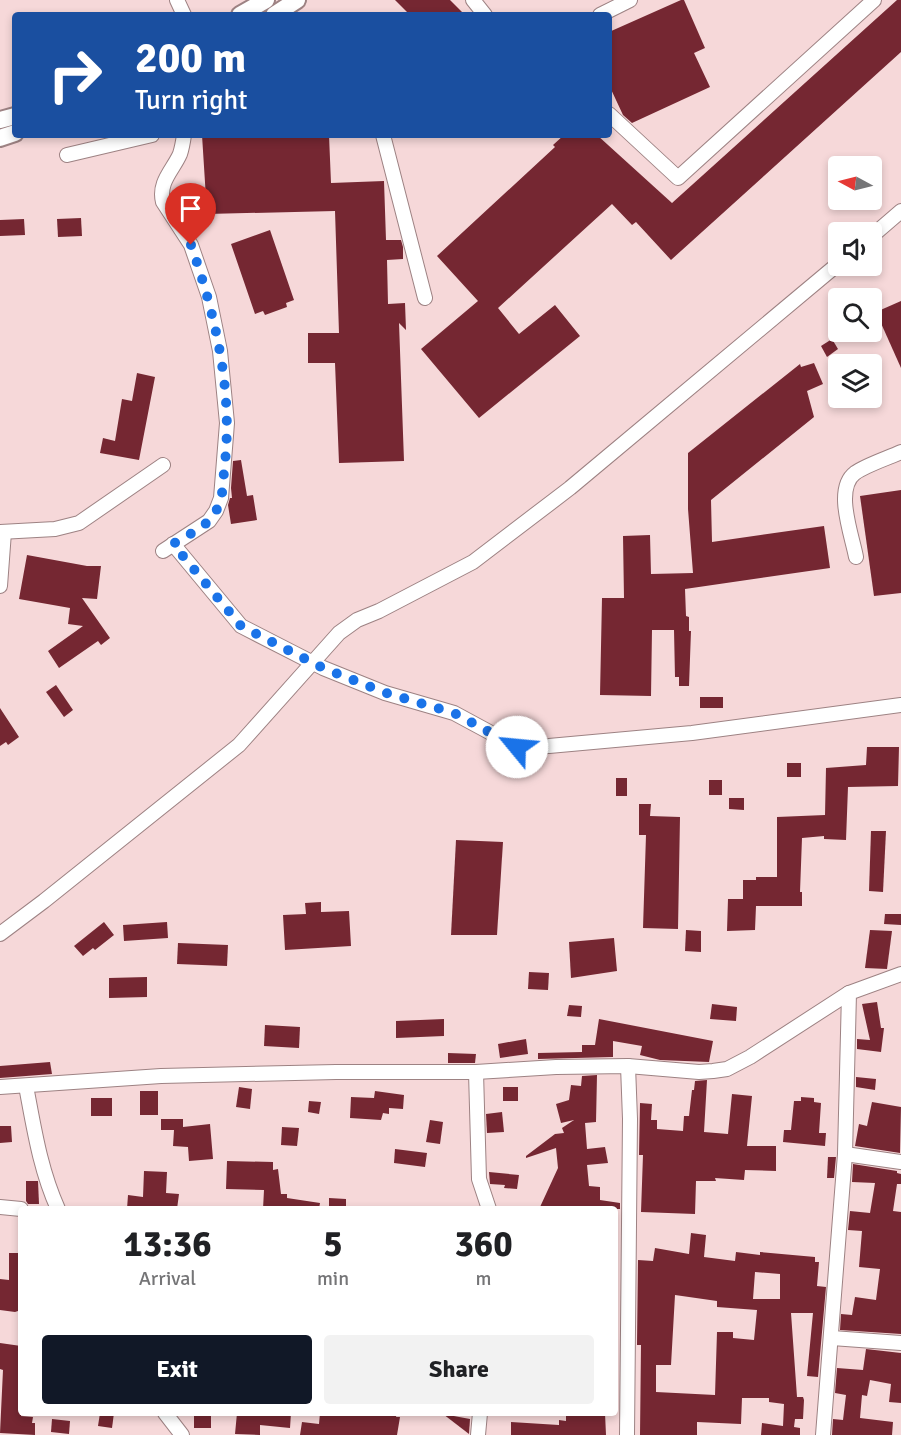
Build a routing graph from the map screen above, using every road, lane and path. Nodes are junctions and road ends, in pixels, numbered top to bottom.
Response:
1 (266, 0) edge
2 (297, 0) edge
3 (473, 0) edge
4 (630, 0) edge
5 (874, 0) edge
6 (245, 12) edge
7 (279, 12) edge
8 (483, 12) edge
9 (606, 12) edge
10 (612, 117) edge
11 (139, 138) edge
12 (183, 138) edge
13 (384, 138) edge
14 (67, 155) dead end
15 (901, 211) edge
16 (882, 227) edge
17 (828, 272) edge
18 (425, 298) dead end
19 (901, 452) edge
20 (163, 465) dead end
21 (2, 532) edge
22 (856, 557) dead end
23 (0, 586) edge
24 (312, 663) junction
25 (901, 705) edge
26 (0, 934) edge
27 (901, 974) edge
28 (849, 993) junction
29 (628, 1065) junction
30 (476, 1072) junction
31 (26, 1086) junction
32 (0, 1087) edge
33 (845, 1154) junction
34 (901, 1162) edge
35 (57, 1206) edge
36 (488, 1206) edge
37 (0, 1207) edge
38 (18, 1209) edge
39 (832, 1338) junction
40 (901, 1343) edge
41 (168, 1416) edge
42 (480, 1416) edge
43 (180, 1431) edge
44 (478, 1435) edge
45 (627, 1435) edge
46 (823, 1435) edge

1 - 6 main road
2 - 7 main road
3 - 8 street
4 - 9 street
5 - 10 street
11 - 14 street
12 - 24 street
13 - 18 street
15 - 16 street
17 - 24 street
19 - 22 street
20 - 21 street
21 - 23 street
24 - 25 street
24 - 26 street
27 - 28 street
28 - 29 street
28 - 33 street
29 - 30 street
29 - 45 street
30 - 31 street
30 - 36 street
31 - 32 street
31 - 35 street
33 - 34 street
33 - 39 street
37 - 38 street
39 - 40 street
39 - 46 street
41 - 43 street
42 - 44 street

